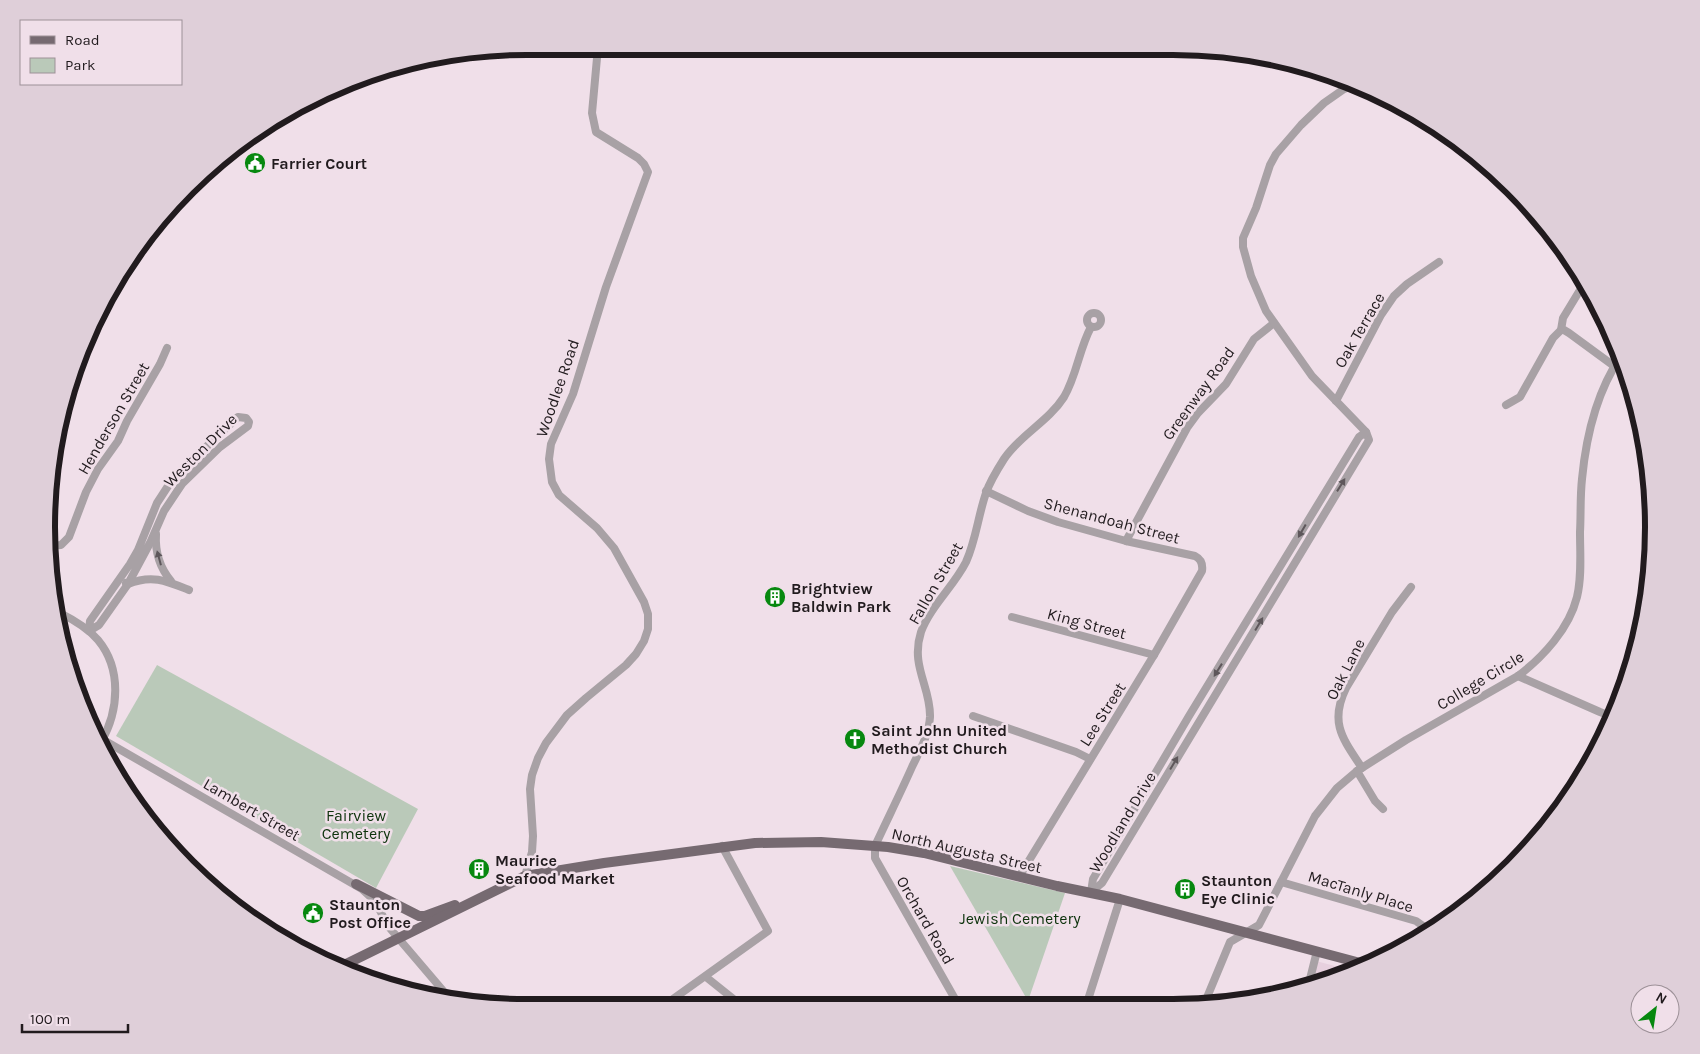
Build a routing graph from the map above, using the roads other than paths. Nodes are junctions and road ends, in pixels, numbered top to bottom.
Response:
1 (597, 55) edge
2 (1346, 88) edge
3 (1439, 262) dead end
4 (1580, 289) edge
5 (1274, 323) junction
6 (1091, 327) dead end
7 (1561, 330) junction
8 (167, 348) dead end
9 (1614, 366) joint
10 (1336, 402) junction
11 (1506, 405) dead end
12 (986, 491) junction
13 (156, 529) junction
14 (1126, 541) junction
15 (56, 545) edge
16 (1202, 563) joint
17 (120, 579) junction
18 (172, 583) junction
19 (128, 584) junction
20 (1410, 587) dead end
21 (189, 590) dead end
22 (63, 615) edge
23 (1012, 617) dead end
24 (88, 631) junction
25 (1154, 655) junction
26 (1518, 676) junction
27 (1606, 714) edge
28 (973, 716) dead end
29 (103, 735) edge
30 (108, 744) edge
31 (1090, 759) junction
32 (1360, 769) junction
33 (1383, 809) dead end
34 (722, 846) junction
35 (875, 846) junction
36 (525, 876) junction
37 (1019, 876) junction
38 (1281, 882) junction
39 (356, 884) junction
40 (1092, 892) junction
41 (485, 896) junction
42 (1120, 899) junction
43 (1424, 926) edge
44 (1245, 932) junction
45 (398, 938) junction
46 (1317, 951) junction
47 (1356, 962) edge
48 (347, 963) edge
49 (706, 977) junction
50 (1310, 978) edge
51 (444, 991) edge
52 (1207, 998) edge
53 (673, 999) edge
54 (734, 999) edge
55 (955, 999) edge
56 (1088, 999) edge

1 - 36 street, Woodlee Road
2 - 5 street, Woodland Drive
3 - 10 street, Oak Terrace
4 - 7 street
5 - 10 street, Woodland Drive
5 - 14 street, Greenway Road
6 - 12 street, Fallon Street
7 - 9 street
7 - 11 street
8 - 15 street, Henderson Street
9 - 26 street, College Circle
10 - 40 street, Woodland Drive
12 - 14 street, Shenandoah Street
12 - 35 street, Fallon Street
13 - 17 street, Weston Drive
18 -> 13 street
13 - 19 street, Weston Drive
14 - 16 street, Shenandoah Street
16 - 25 street, Lee Street
17 - 19 street
17 - 24 street, Weston Drive
18 - 19 street
18 - 21 street
19 - 24 street, Weston Drive
20 - 32 street, Oak Lane
22 - 24 street
23 - 25 street, King Street
24 - 29 street
25 - 31 street, Lee Street
26 - 27 street
26 - 32 street, College Circle
28 - 31 street
30 - 39 street, Lambert Street
31 - 37 street, Lee Street
32 - 33 street, Oak Lane
32 - 38 street, College Circle
34 - 35 main road, North Augusta Street
34 - 36 main road, North Augusta Street
34 - 49 street
35 - 37 main road, North Augusta Street
35 - 55 street, Orchard Road
36 - 41 main road, North Augusta Street
37 - 40 main road, North Augusta Street
38 - 43 street, MacTanly Place
38 - 44 street, College Circle
39 - 41 main road
39 - 45 street, Lambert Street
40 - 42 main road, North Augusta Street
41 - 45 main road, North Augusta Street
42 - 44 main road, North Augusta Street
42 - 56 street
44 - 46 main road, North Augusta Street
44 - 52 street, College Circle
45 - 48 main road, North Augusta Street
45 - 51 street, Lambert Street
46 - 47 main road, North Augusta Street
46 - 50 street
49 - 53 street
49 - 54 street

